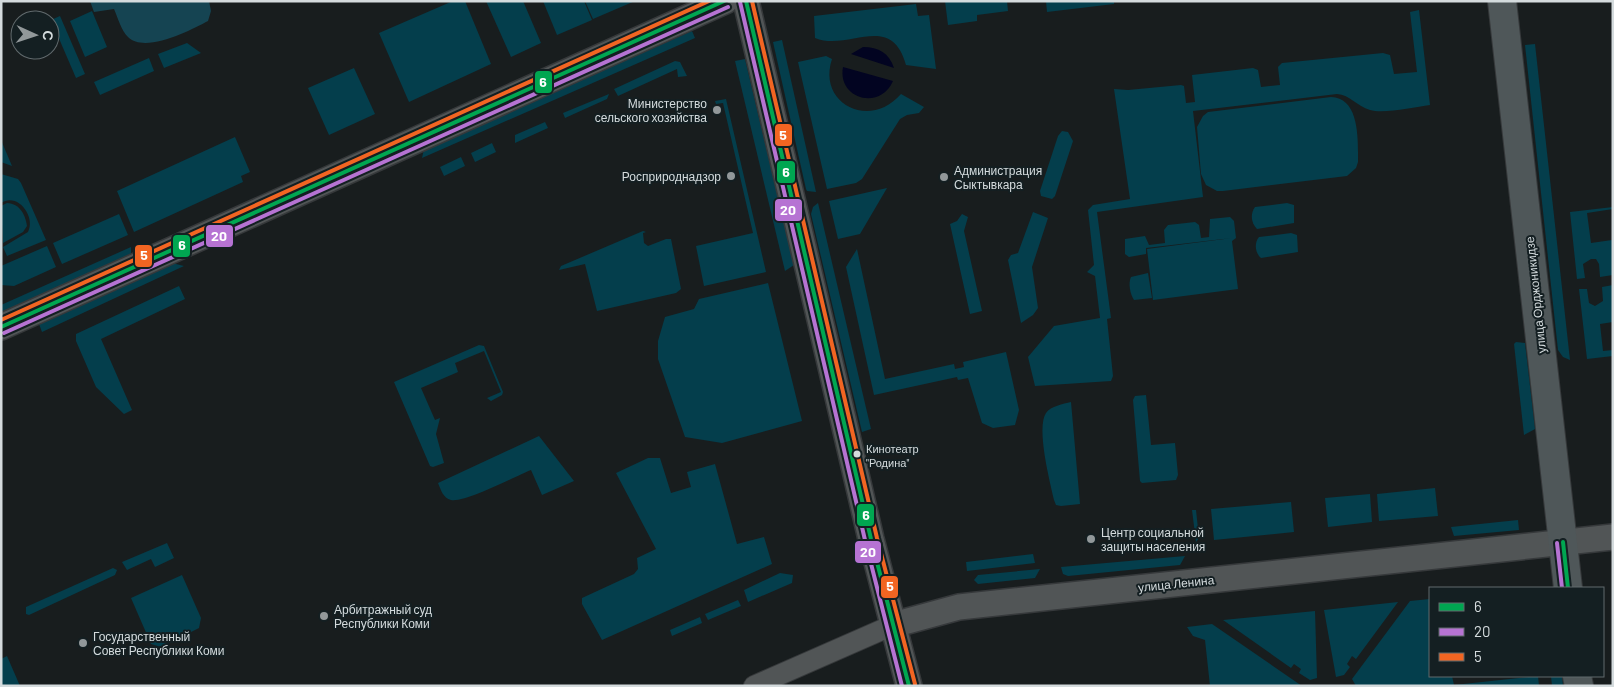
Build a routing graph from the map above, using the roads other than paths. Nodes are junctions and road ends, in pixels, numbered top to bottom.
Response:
1 (725, 1) edge
2 (746, 1) edge
3 (1502, 1) edge
4 (1, 327) edge
5 (1613, 537) edge
6 (1563, 542) junction
7 (1568, 587) edge
8 (893, 625) junction
9 (754, 686) edge
10 (909, 686) edge

1 - 4 street
2 - 8 street
3 - 6 main road, улица Орджоникидзе
5 - 6 street, улица Ленина
6 - 7 main road, улица Орджоникидзе
6 - 8 street, улица Ленина
8 - 9 street, улица Ленина
8 - 10 street

